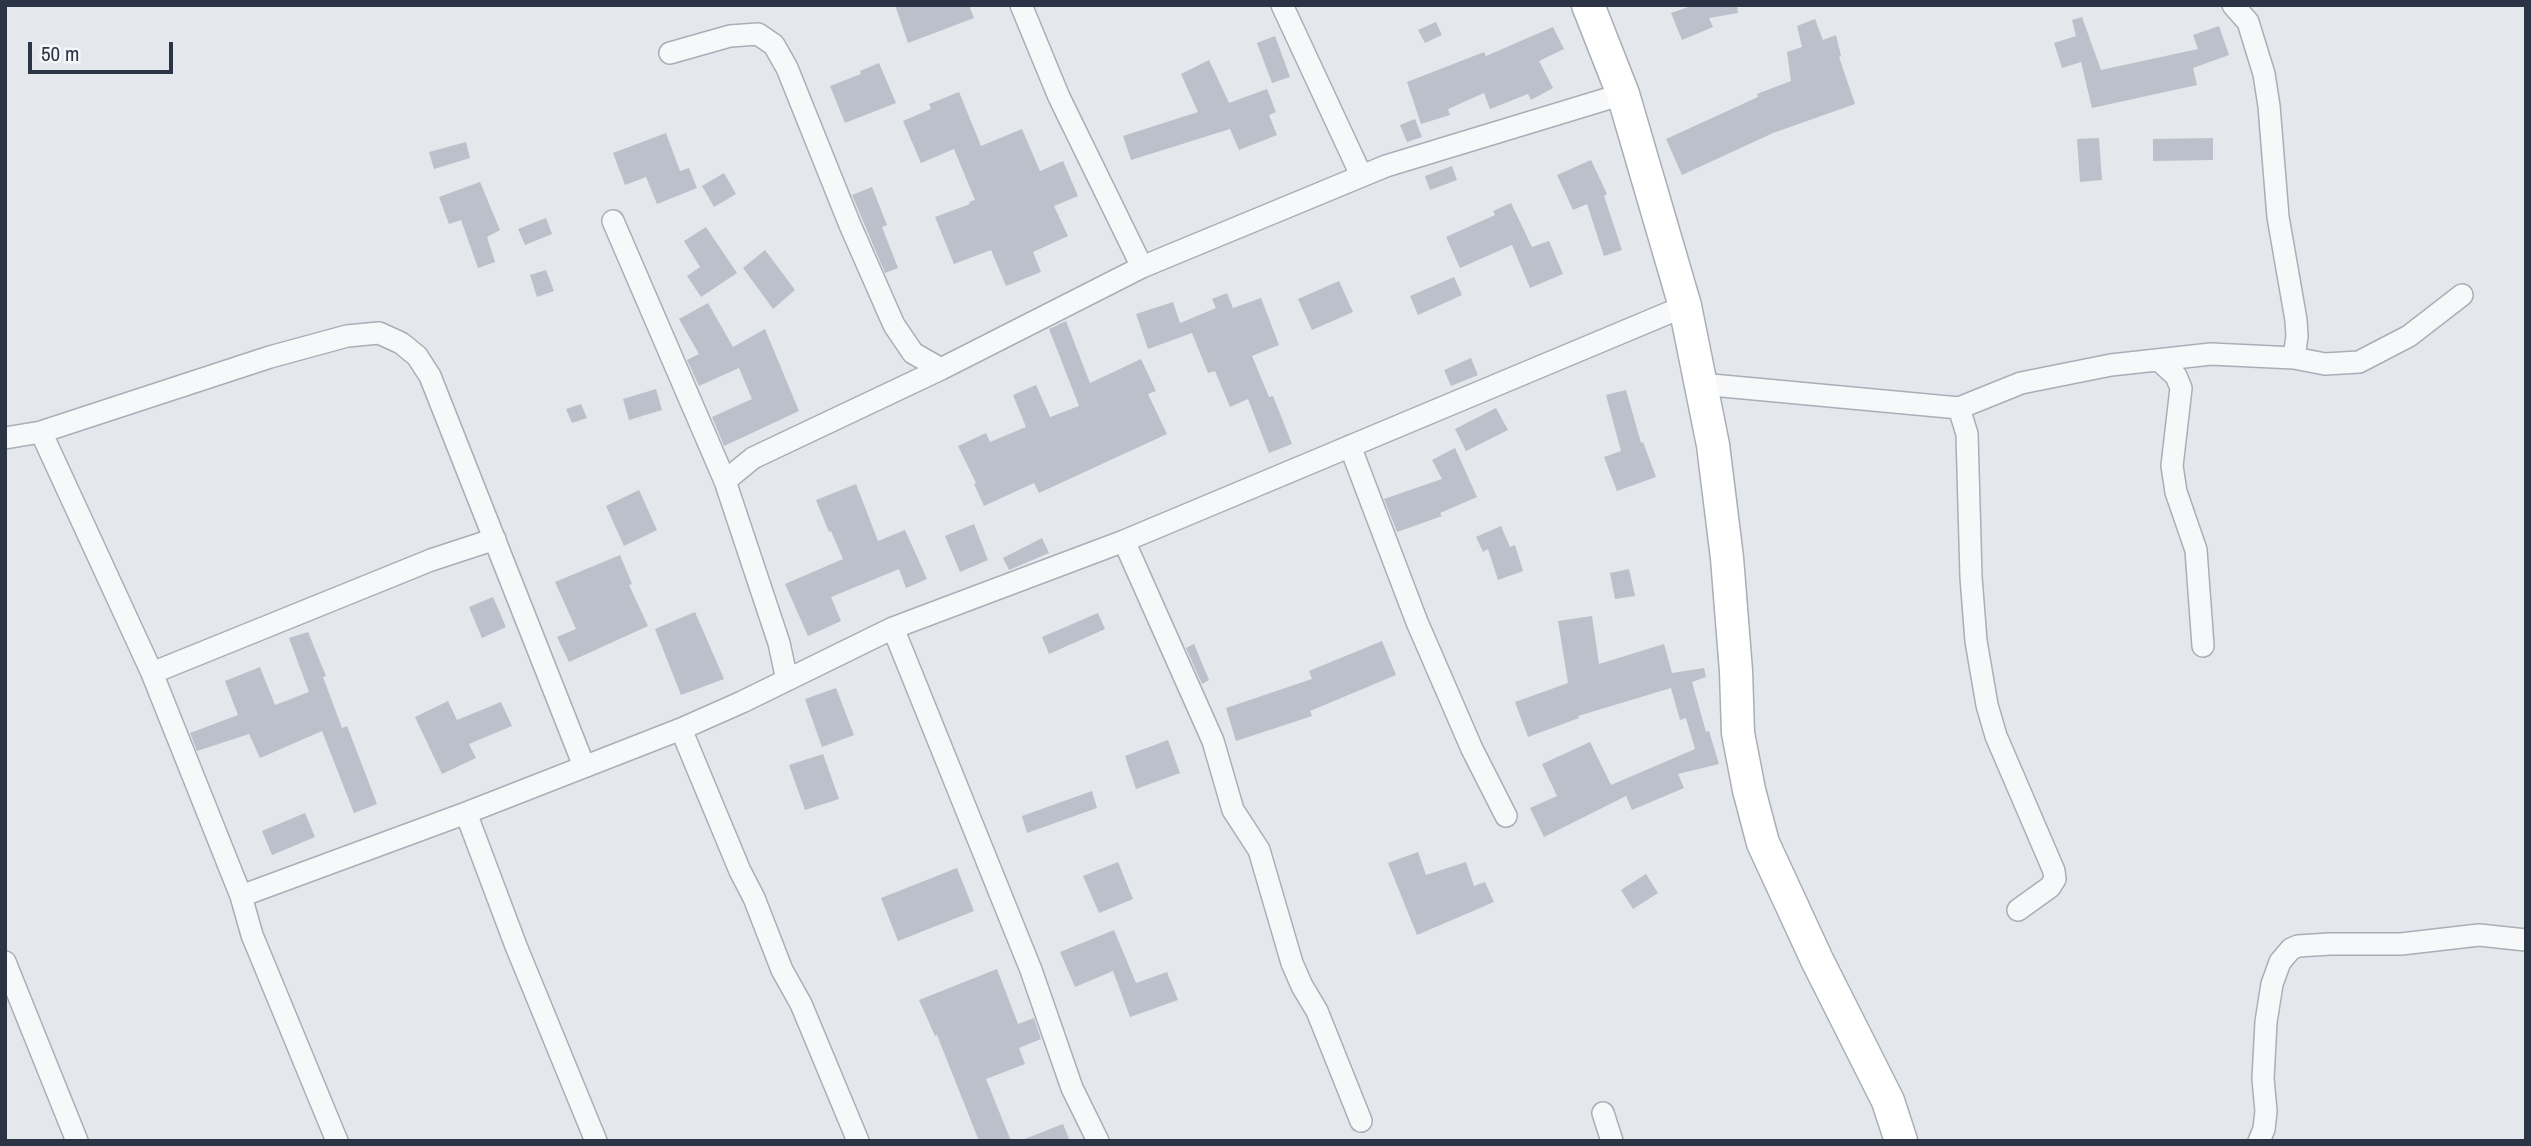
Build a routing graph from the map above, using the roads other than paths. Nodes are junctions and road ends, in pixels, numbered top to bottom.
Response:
1 (1021, 5) edge
2 (1282, 5) edge
3 (1588, 5) edge
4 (2233, 5) edge
5 (670, 53) dead end
6 (1623, 94) junction
7 (1361, 175) junction
8 (613, 221) dead end
9 (1142, 267) junction
10 (2462, 295) dead end
11 (1685, 306) junction
12 (914, 354) junction
13 (2294, 358) junction
14 (2160, 361) junction
15 (941, 369) junction
16 (912, 383) junction
17 (1701, 384) junction
18 (1959, 408) junction
19 (41, 432) junction
20 (5, 438) edge
21 (1350, 446) junction
22 (725, 481) junction
23 (495, 539) junction
24 (1124, 541) junction
25 (893, 628) junction
26 (2203, 646) dead end
27 (152, 673) junction
28 (787, 680) junction
29 (681, 729) junction
30 (584, 766) junction
31 (467, 813) junction
32 (1506, 816) dead end
33 (241, 896) junction
34 (2018, 910) dead end
35 (2526, 940) edge
36 (5, 962) edge
37 (1603, 1113) dead end
38 (1360, 1121) dead end
39 (77, 1141) edge
40 (337, 1141) edge
41 (596, 1141) edge
42 (858, 1141) edge
43 (1098, 1141) edge
44 (1612, 1141) edge
45 (1901, 1141) edge
46 (2259, 1141) edge

1 - 9 street
2 - 7 street
3 - 6 street
4 - 13 street
5 - 12 street
6 - 7 street
6 - 11 street
7 - 9 street
8 - 22 street
9 - 15 street
10 - 13 street
11 - 17 street
11 - 21 street
12 - 15 street
12 - 16 street
13 - 14 street
14 - 18 street
14 - 26 street
15 - 16 street
16 - 22 street
17 - 18 street
17 - 45 street
18 - 34 street
19 - 20 street
19 - 23 street
19 - 27 street
21 - 24 street
21 - 32 street
22 - 28 street
23 - 27 street
23 - 30 street
24 - 25 street
24 - 38 street
25 - 28 street
25 - 43 street
27 - 33 street
28 - 29 street
29 - 30 street
29 - 42 street
30 - 31 street
31 - 33 street
31 - 41 street
33 - 40 street
35 - 46 street
36 - 39 street
37 - 44 street

